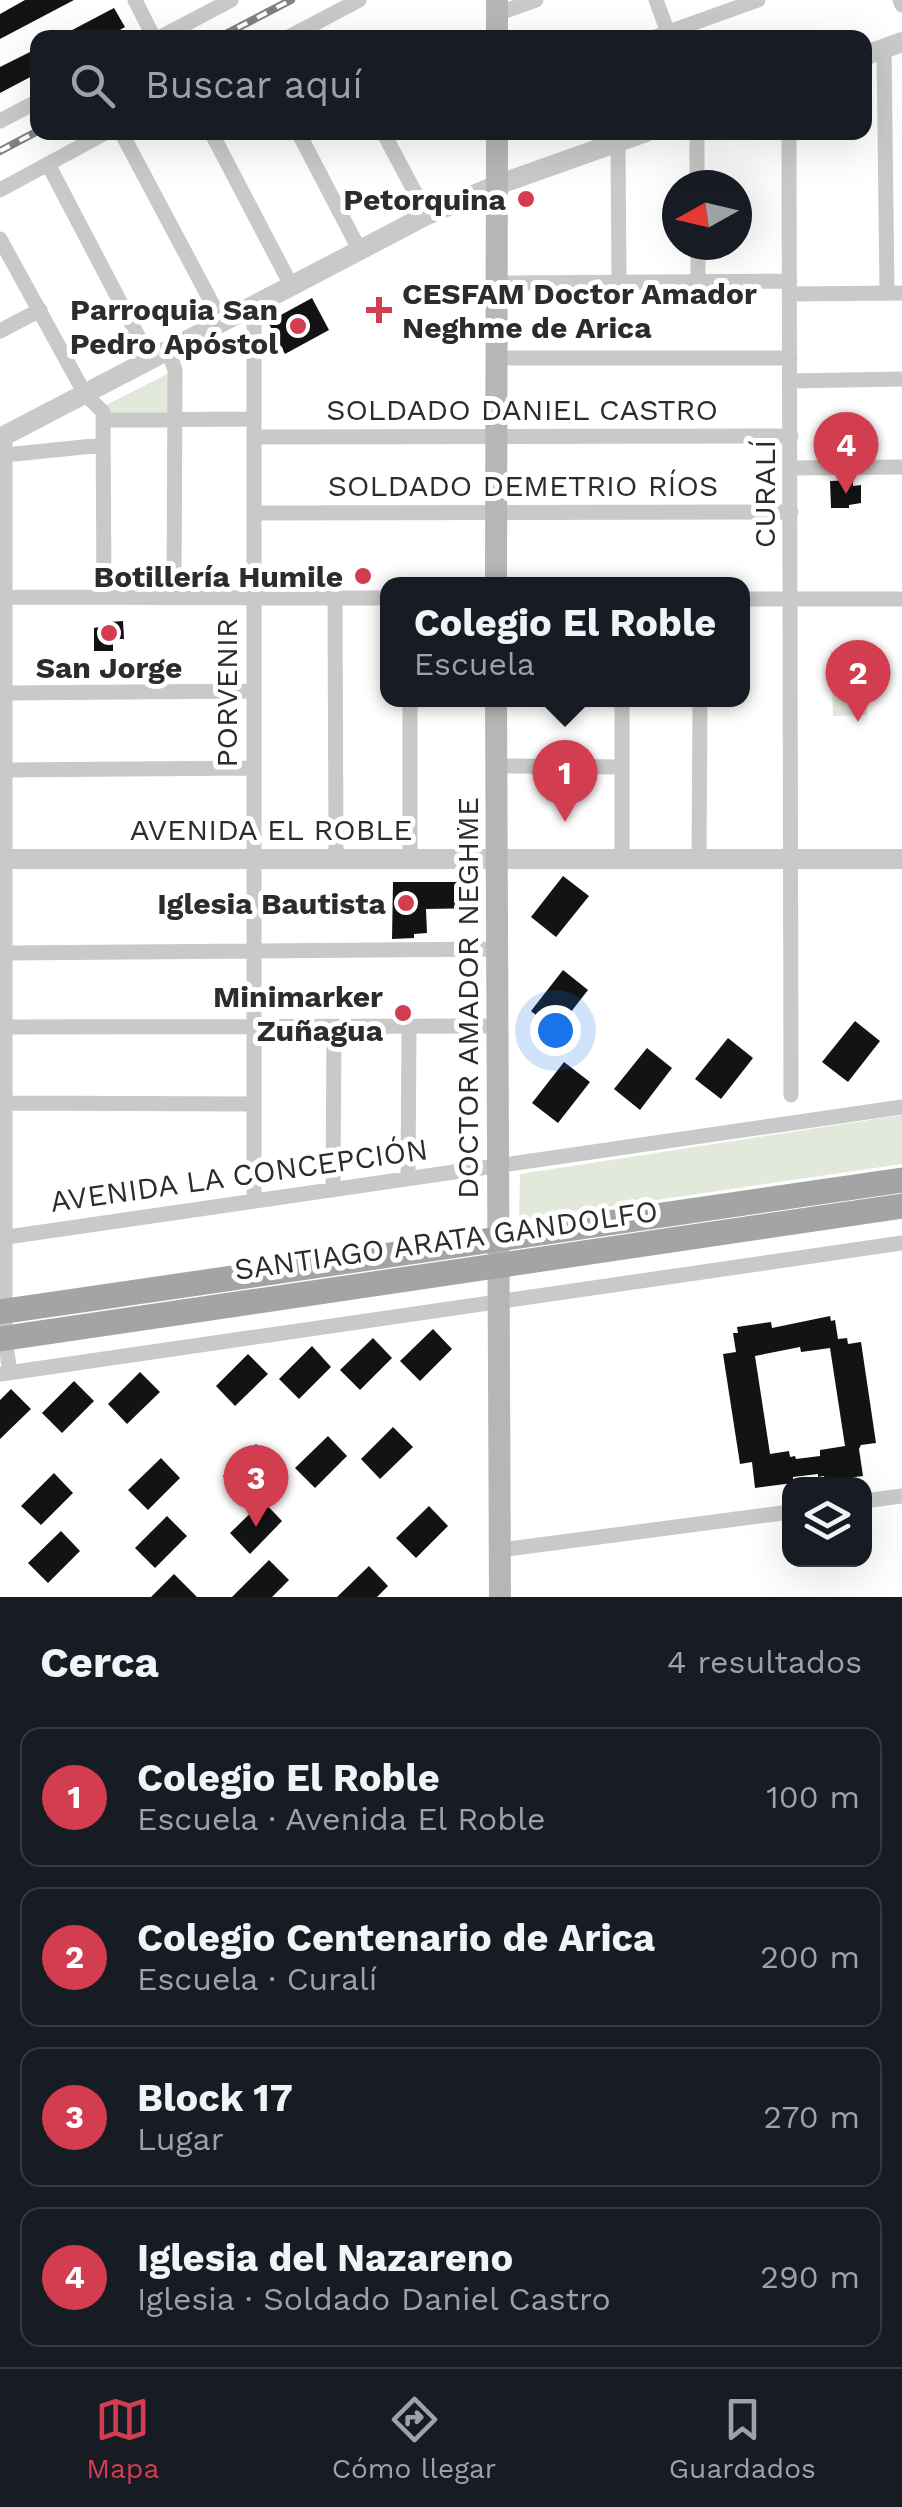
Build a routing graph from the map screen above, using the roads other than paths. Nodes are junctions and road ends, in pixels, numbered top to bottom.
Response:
1 (134, 0) edge
2 (231, 0) edge
3 (360, 0) edge
4 (536, 0) edge
5 (656, 0) edge
6 (758, 0) edge
7 (496, 25) edge
8 (152, 30) edge
9 (173, 30) edge
10 (303, 30) edge
11 (662, 30) edge
12 (679, 30) edge
13 (884, 49) edge
14 (30, 105) edge
15 (0, 121) edge
16 (93, 140) edge
17 (125, 140) edge
18 (215, 140) edge
19 (305, 140) edge
20 (387, 140) edge
21 (497, 140) edge
22 (624, 140) edge
23 (697, 140) edge
24 (789, 140) edge
25 (618, 142) junction
26 (48, 164) junction
27 (698, 170) edge
28 (902, 172) edge
29 (886, 177) junction
30 (497, 185) junction
31 (0, 190) edge
32 (426, 214) junction
33 (0, 239) edge
34 (360, 249) junction
35 (698, 260) edge
36 (619, 282) junction
37 (698, 282) junction
38 (497, 284) junction
39 (291, 286) junction
40 (790, 288) junction
41 (894, 293) edge
42 (254, 305) junction
43 (40, 310) junction
44 (222, 322) junction
45 (0, 332) edge
46 (160, 354) junction
47 (497, 358) junction
48 (790, 358) junction
49 (902, 380) edge
50 (790, 381) junction
51 (85, 394) junction
52 (254, 419) junction
53 (102, 420) junction
54 (175, 420) junction
55 (791, 436) junction
56 (254, 437) junction
57 (497, 437) junction
58 (3, 443) edge
59 (103, 445) junction
60 (902, 467) edge
61 (791, 468) junction
62 (254, 512) junction
63 (496, 512) junction
64 (791, 512) junction
65 (496, 577) edge
66 (5, 597) junction
67 (104, 597) junction
68 (174, 598) junction
69 (254, 598) junction
70 (335, 598) junction
71 (380, 598) edge
72 (750, 599) edge
73 (792, 599) junction
74 (902, 599) edge
75 (3, 635) edge
76 (254, 691) junction
77 (5, 694) junction
78 (410, 707) edge
79 (496, 707) edge
80 (622, 707) edge
81 (700, 707) edge
82 (496, 766) junction
83 (622, 767) junction
84 (254, 768) junction
85 (5, 770) junction
86 (3, 859) edge
87 (254, 859) junction
88 (336, 859) junction
89 (410, 859) junction
90 (496, 859) junction
91 (622, 859) junction
92 (699, 859) junction
93 (793, 859) junction
94 (902, 859) edge
95 (496, 949) junction
96 (254, 950) junction
97 (6, 953) junction
98 (254, 1026) junction
99 (409, 1026) junction
100 (496, 1026) junction
101 (3, 1027) edge
102 (334, 1027) junction
103 (791, 1095) dead end
104 (6, 1103) junction
105 (254, 1104) junction
106 (902, 1107) edge
107 (496, 1166) junction
108 (408, 1179) junction
109 (902, 1180) edge
110 (333, 1190) junction
111 (254, 1201) junction
112 (902, 1206) edge
113 (3, 1237) edge
114 (498, 1238) junction
115 (902, 1242) edge
116 (499, 1266) junction
117 (499, 1302) junction
118 (3, 1311) edge
119 (3, 1338) edge
120 (5, 1373) edge
121 (902, 1496) edge
122 (872, 1500) edge
123 (782, 1513) edge
124 (500, 1550) junction
125 (500, 1597) edge

1 - 8 street
2 - 9 street
3 - 10 street
4 - 7 street
5 - 11 street
6 - 12 street
13 - 29 street
14 - 15 street
16 - 26 street
17 - 44 street
18 - 39 street
19 - 34 street
20 - 32 street
21 - 30 main road
22 - 25 street
23 - 27 street
24 - 40 street, CURALÍ
25 - 30 street
25 - 36 street
26 - 31 street
26 - 46 street
28 - 29 street
29 - 41 street
30 - 32 street
30 - 38 main road
32 - 34 street
33 - 43 street
34 - 39 street
35 - 37 street
36 - 37 street
36 - 38 street
37 - 40 street
38 - 47 main road
39 - 42 street
40 - 41 street
40 - 48 street, CURALÍ
42 - 44 street
42 - 52 street, PORVENIR
43 - 45 street
43 - 51 street
44 - 46 street
46 - 51 street
46 - 54 street
47 - 48 street
47 - 57 main road
48 - 50 street, CURALÍ
49 - 50 street
50 - 55 street, CURALÍ
51 - 53 street
51 - 58 street
52 - 54 street
52 - 56 street, PORVENIR
53 - 54 street
53 - 59 street
54 - 68 street
55 - 57 street, SOLDADO DANIEL CASTRO
55 - 61 street, CURALÍ
56 - 57 street, SOLDADO DANIEL CASTRO
56 - 62 street, PORVENIR
57 - 63 main road
58 - 59 street
58 - 66 street
59 - 67 street
60 - 61 street
61 - 64 street, CURALÍ
62 - 63 street, SOLDADO DEMETRIO RÍOS
62 - 69 street, PORVENIR
63 - 64 street, SOLDADO DEMETRIO RÍOS
63 - 65 main road
64 - 73 street, CURALÍ
66 - 67 street
66 - 75 street
67 - 68 street
68 - 69 street
69 - 70 street
69 - 76 street, PORVENIR
70 - 71 street
70 - 88 street
72 - 73 street
73 - 74 street
73 - 93 street, CURALÍ
75 - 77 street
76 - 77 street
76 - 84 street, PORVENIR
77 - 85 street
78 - 89 street
79 - 82 main road, DOCTOR AMADOR NEGHME
80 - 83 street
81 - 92 street
82 - 83 street
82 - 90 main road, DOCTOR AMADOR NEGHME
83 - 91 street
84 - 85 street
84 - 87 street, PORVENIR
85 - 86 street
86 - 87 street, AVENIDA EL ROBLE
86 - 97 street
87 - 88 street, AVENIDA EL ROBLE
87 - 96 street, PORVENIR
88 - 89 street, AVENIDA EL ROBLE
89 - 90 street, AVENIDA EL ROBLE
90 - 91 street, AVENIDA EL ROBLE
90 - 95 main road, DOCTOR AMADOR NEGHME
91 - 92 street, AVENIDA EL ROBLE
92 - 93 street, AVENIDA EL ROBLE
93 - 94 street, AVENIDA EL ROBLE
93 - 103 street, CURALÍ
95 - 96 street
95 - 100 main road, DOCTOR AMADOR NEGHME
96 - 97 street
96 - 98 street, PORVENIR
97 - 101 street
98 - 101 street
98 - 102 street
98 - 105 street, PORVENIR
99 - 100 street
99 - 102 street
99 - 108 street
100 - 107 main road, DOCTOR AMADOR NEGHME
101 - 104 street
102 - 110 street
104 - 105 street
104 - 113 street
105 - 111 street, PORVENIR
106 - 107 street, AVENIDA LA CONCEPCIÓN
107 - 108 street, AVENIDA LA CONCEPCIÓN
107 - 114 main road, DOCTOR AMADOR NEGHME
108 - 110 street, AVENIDA LA CONCEPCIÓN
109 - 114 main road, SANTIAGO ARATA GANDOLFO
110 - 111 street, AVENIDA LA CONCEPCIÓN
111 - 113 street, AVENIDA LA CONCEPCIÓN
112 - 116 main road, SANTIAGO ARATA GANDOLFO
113 - 118 street
114 - 116 main road, DOCTOR AMADOR NEGHME
114 - 118 main road, SANTIAGO ARATA GANDOLFO
115 - 117 street
116 - 117 main road, DOCTOR AMADOR NEGHME
116 - 119 main road, SANTIAGO ARATA GANDOLFO
117 - 120 street
117 - 124 main road, DOCTOR AMADOR NEGHME
118 - 119 street
119 - 120 street
121 - 122 street
123 - 124 street
124 - 125 main road, DOCTOR AMADOR NEGHME

